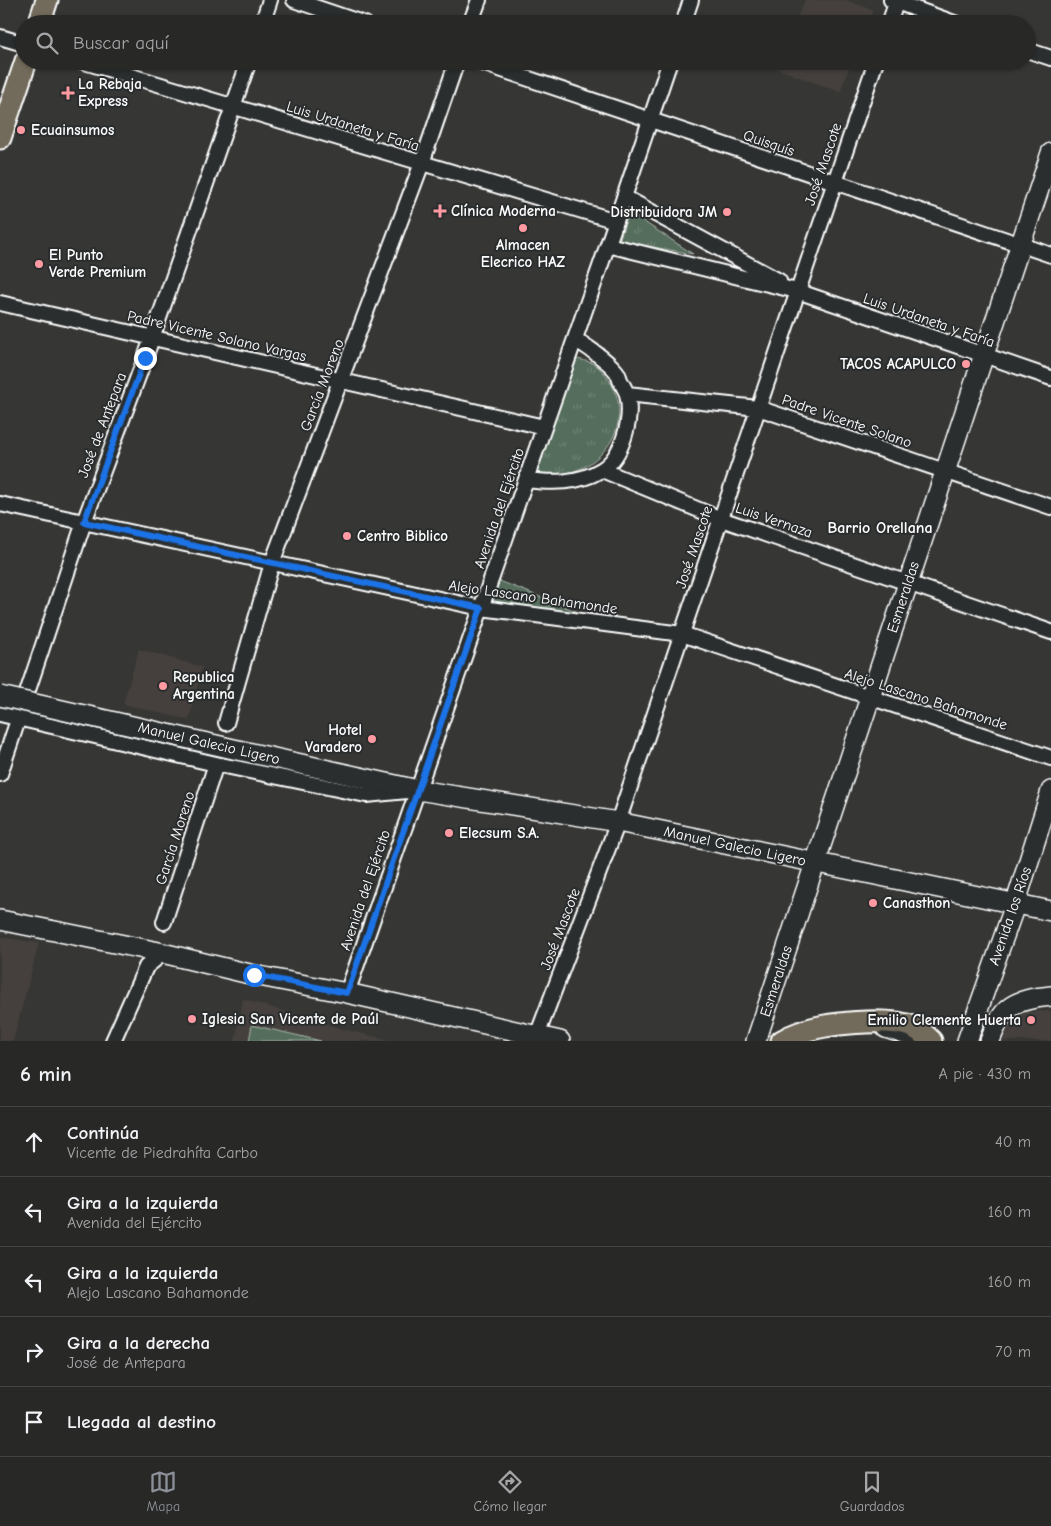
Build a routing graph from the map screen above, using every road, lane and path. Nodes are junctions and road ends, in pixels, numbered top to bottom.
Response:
1 (47, 0) edge
2 (270, 0) edge
3 (294, 0) edge
4 (479, 0) edge
5 (690, 0) edge
6 (895, 1) edge
7 (42, 15) edge
8 (265, 15) edge
9 (338, 15) edge
10 (473, 15) edge
11 (685, 15) edge
12 (891, 15) edge
13 (932, 15) edge
14 (0, 37) edge
15 (15, 41) edge
16 (1036, 53) edge
17 (1051, 58) edge
18 (23, 70) edge
19 (111, 70) edge
20 (246, 70) edge
21 (454, 70) edge
22 (503, 70) edge
23 (667, 70) edge
24 (873, 70) edge
25 (233, 107) junction
26 (650, 120) junction
27 (0, 138) edge
28 (1051, 153) edge
29 (422, 163) junction
30 (834, 182) junction
31 (624, 197) junction
32 (616, 221) junction
33 (1020, 244) junction
34 (608, 245) junction
35 (1051, 254) edge
36 (797, 291) junction
37 (0, 303) edge
38 (152, 338) junction
39 (575, 339) junction
40 (983, 356) junction
41 (1051, 378) edge
42 (341, 381) junction
43 (627, 394) junction
44 (758, 408) junction
45 (544, 427) junction
46 (602, 470) junction
47 (945, 472) junction
48 (526, 480) junction
49 (0, 504) edge
50 (1051, 507) edge
51 (721, 519) junction
52 (84, 522) junction
53 (272, 563) junction
54 (908, 583) junction
55 (481, 608) junction
56 (1051, 632) edge
57 (682, 634) junction
58 (0, 696) edge
59 (870, 698) junction
60 (0, 714) edge
61 (19, 718) junction
62 (226, 723) dead end
63 (1051, 758) edge
64 (216, 764) junction
65 (0, 774) edge
66 (418, 790) junction
67 (1051, 791) edge
68 (618, 822) junction
69 (815, 862) junction
70 (1015, 905) junction
71 (1051, 911) edge
72 (0, 920) edge
73 (164, 922) dead end
74 (159, 952) junction
75 (347, 993) junction
76 (1051, 996) edge
77 (860, 1023) junction
78 (536, 1038) edge
79 (113, 1041) edge
80 (560, 1041) edge
81 (756, 1041) edge
82 (782, 1041) edge
83 (913, 1041) edge
84 (931, 1041) edge
85 (967, 1041) edge
86 (990, 1041) edge

1 - 7 main road
2 - 8 street
3 - 9 street
4 - 10 street
5 - 11 street
6 - 12 street
6 - 13 street
14 - 15 street
16 - 17 street
18 - 27 main road
19 - 25 street, Luis Urdaneta y Faría
20 - 25 street, José de Antepara
21 - 29 street, García Moreno
22 - 26 street, Quisquís
23 - 26 street, Avenida del Ejército
24 - 30 street, José Mascote
25 - 29 street, Luis Urdaneta y Faría
25 - 38 street, José de Antepara
26 - 30 street, Quisquís
26 - 31 street, Avenida del Ejército
28 - 33 main road, Esmeraldas
29 - 32 street, Luis Urdaneta y Faría
29 - 42 street, García Moreno
30 - 33 street, Quisquís
30 - 36 street, José Mascote
31 - 32 street, Avenida del Ejército
31 - 36 street, Luis Urdaneta y Faría
32 - 34 street, Avenida del Ejército
33 - 35 street, Quisquís
33 - 40 main road, Esmeraldas
34 - 36 street, Luis Urdaneta y Faría
34 - 39 street, Avenida del Ejército
36 - 40 street, Luis Urdaneta y Faría
36 - 44 street, José Mascote
37 - 38 street, Padre Vicente Solano Vargas
38 - 42 street, Padre Vicente Solano Vargas
38 - 52 street, José de Antepara
39 - 43 street
39 - 45 street, Avenida del Ejército
40 - 41 street, Luis Urdaneta y Faría
40 - 47 main road, Esmeraldas
42 - 45 street, Padre Vicente Solano Vargas
42 - 53 street, García Moreno
43 - 44 street, Padre Vicente Solano
43 - 46 street
44 - 47 street, Padre Vicente Solano
44 - 51 street, José Mascote
45 - 48 street, Avenida del Ejército
46 - 48 street
46 - 51 street, Luis Vernaza
47 - 50 street, Padre Vicente Solano
47 - 54 main road, Esmeraldas
48 - 55 street, Avenida del Ejército
49 - 52 street, Alejo Lascano Bahamonde
51 - 54 street, Luis Vernaza
51 - 57 street, José Mascote
52 - 53 street, Alejo Lascano Bahamonde
52 - 61 street, José de Antepara
53 - 55 street, Alejo Lascano Bahamonde
53 - 62 street, García Moreno
54 - 56 street, Luis Vernaza
54 - 59 main road, Esmeraldas
55 - 57 street, Alejo Lascano Bahamonde
55 - 66 street, Avenida del Ejército
57 - 59 street, Alejo Lascano Bahamonde
57 - 68 street, José Mascote
58 - 66 main road, Manuel Galecio Ligero, bridge
59 - 63 street, Alejo Lascano Bahamonde
59 - 69 main road, Esmeraldas
60 - 61 street, Manuel Galecio Ligero
61 - 64 street, Manuel Galecio Ligero
61 - 65 street, José de Antepara
64 - 66 street, Manuel Galecio Ligero
64 - 73 street, García Moreno
66 - 68 main road, Manuel Galecio Ligero
66 - 75 street, Avenida del Ejército
67 - 70 main road, Avenida los Ríos
68 - 69 main road, Manuel Galecio Ligero
68 - 78 street, José Mascote
69 - 70 main road, Manuel Galecio Ligero
69 - 81 main road, Esmeraldas
70 - 71 main road, Manuel Galecio Ligero
70 - 85 main road, Avenida los Ríos
72 - 74 main road
74 - 75 main road
74 - 79 street
75 - 78 main road
76 - 86 main road
77 - 82 main road
77 - 83 main road
77 - 84 main road
78 - 80 main road

